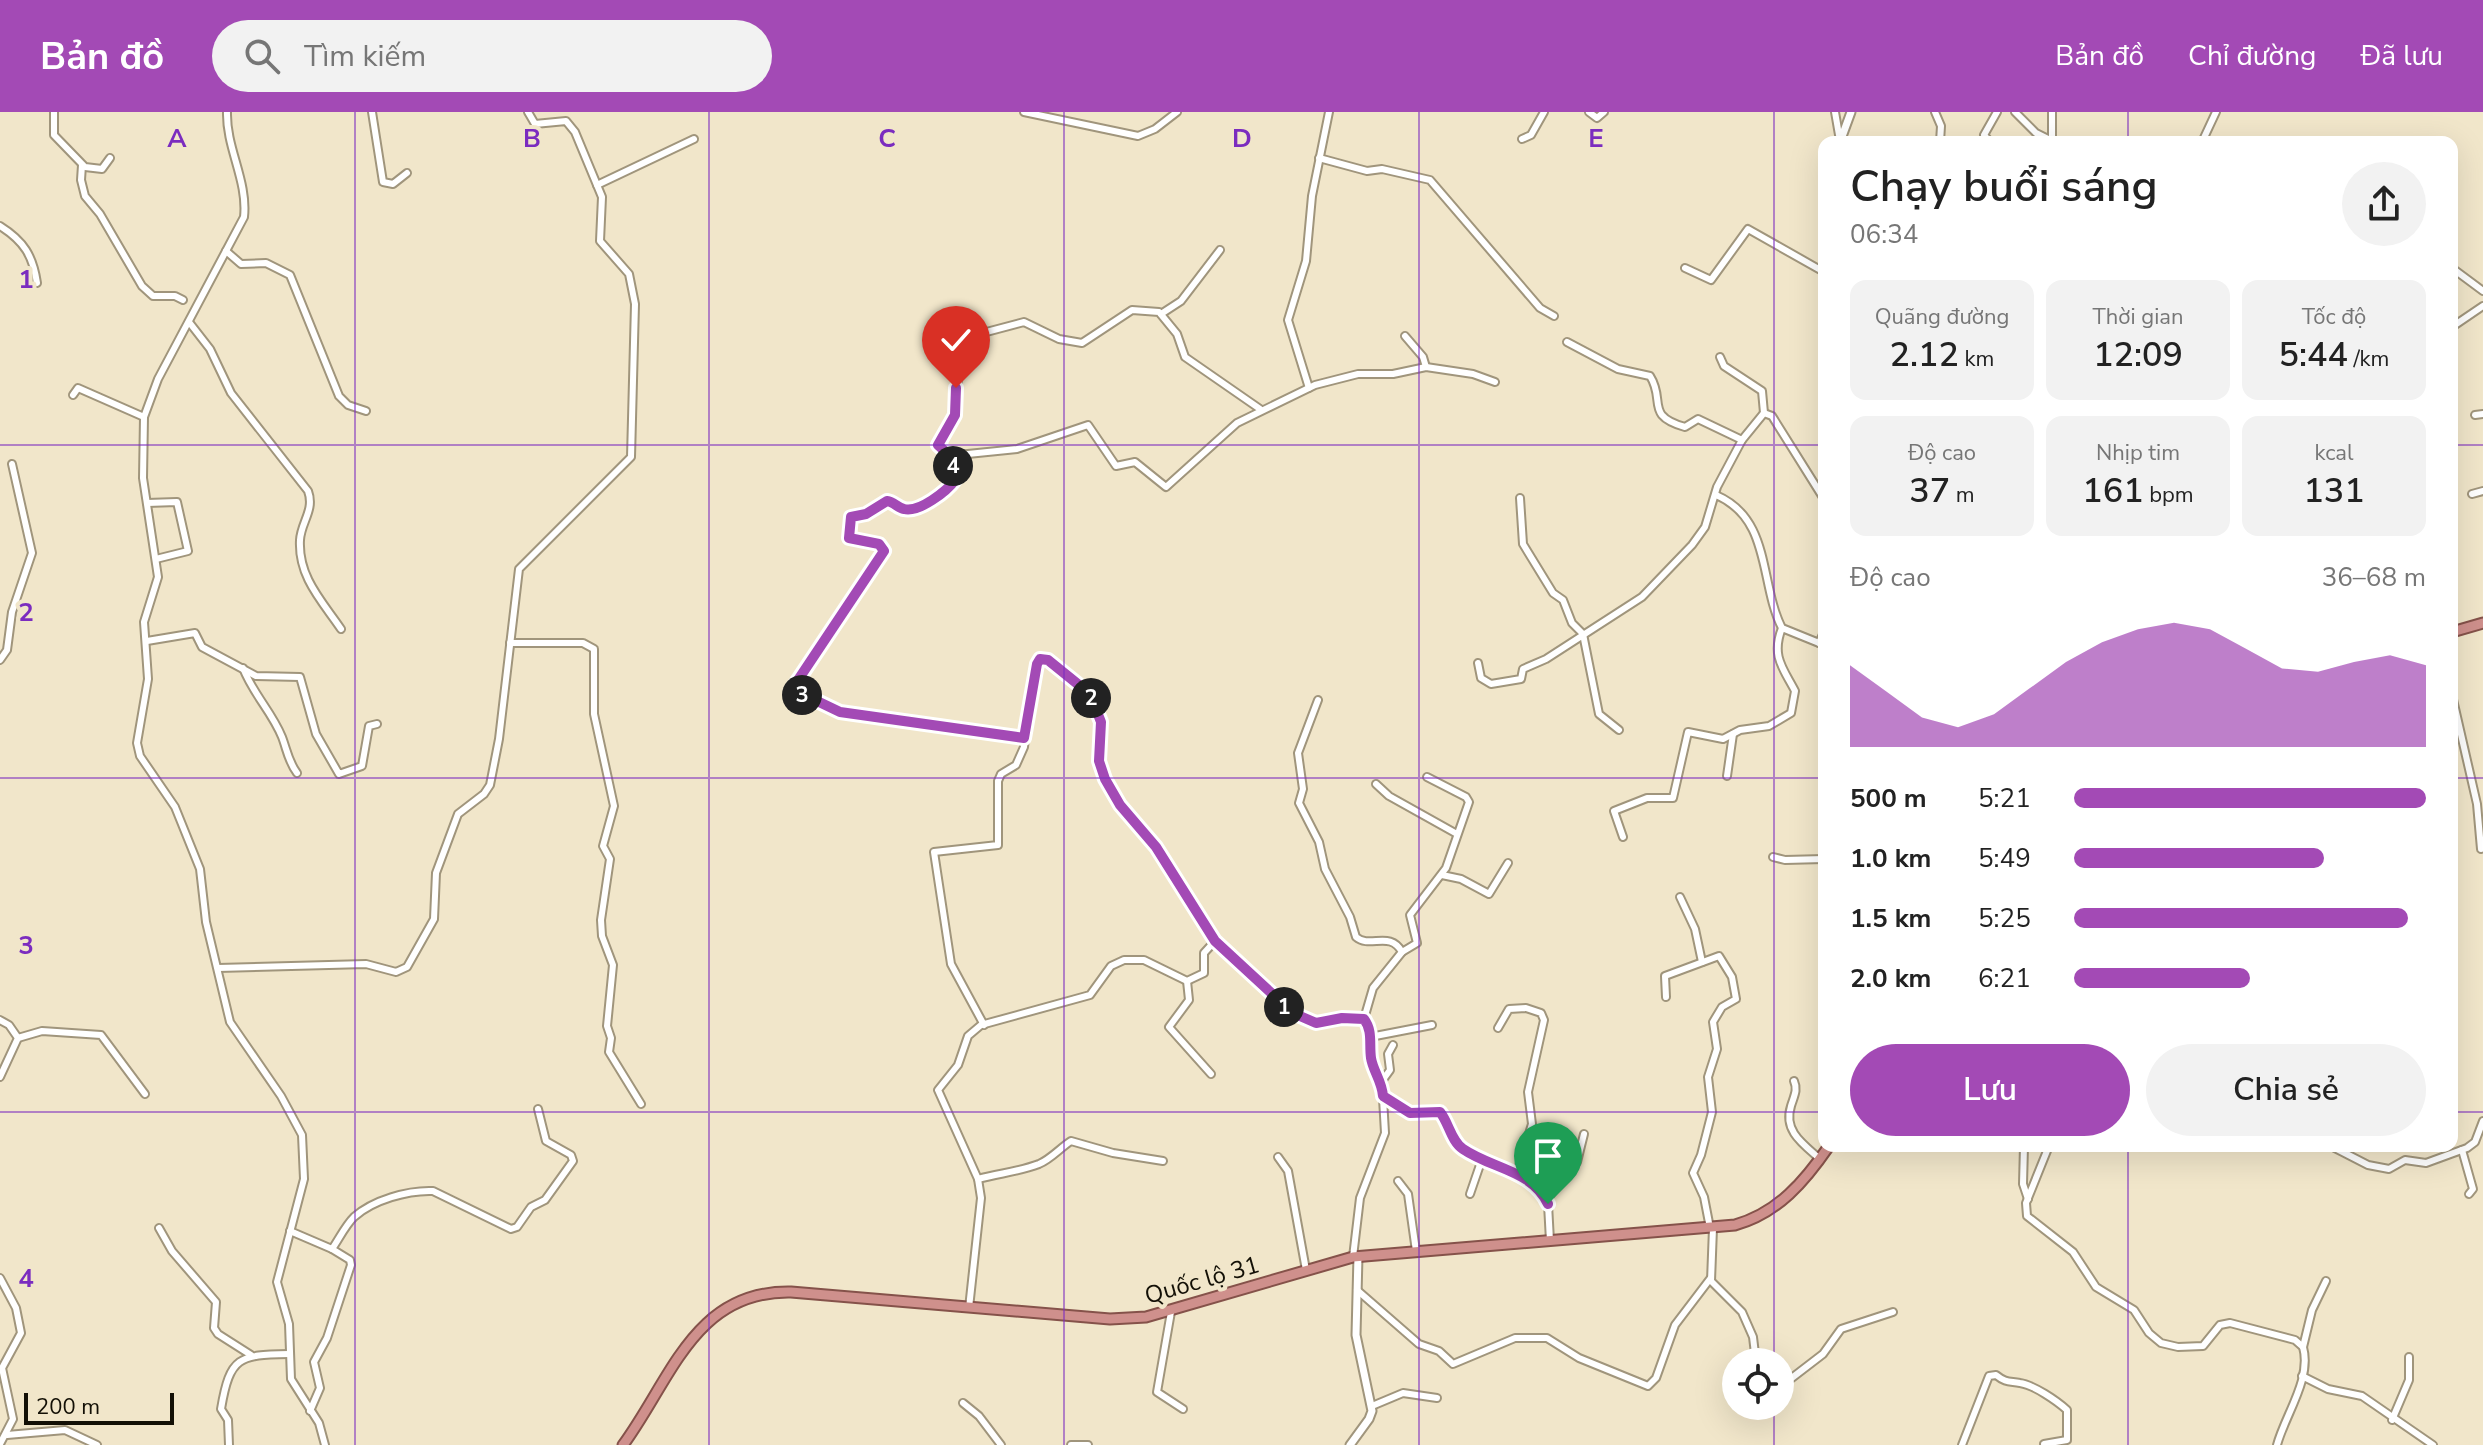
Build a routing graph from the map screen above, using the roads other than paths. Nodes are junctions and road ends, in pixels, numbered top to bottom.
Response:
1 (54, 112) edge
2 (227, 112) edge
3 (372, 112) edge
4 (528, 112) edge
5 (1024, 112) edge
6 (1177, 112) edge
7 (1329, 112) edge
8 (1544, 112) edge
9 (1589, 112) edge
10 (1604, 112) edge
11 (1835, 112) edge
12 (1851, 112) edge
13 (1935, 112) edge
14 (1997, 112) edge
15 (2015, 112) edge
16 (2052, 112) edge
17 (2216, 112) edge
18 (1840, 136) edge
19 (1841, 136) edge
20 (1940, 136) edge
21 (1985, 136) edge
22 (2042, 136) edge
23 (2052, 136) edge
24 (2205, 136) edge
25 (694, 139) dead end
26 (1522, 139) dead end
27 (110, 158) dead end
28 (1319, 158) junction
29 (82, 165) junction
30 (407, 173) dead end
31 (597, 185) junction
32 (0, 226) edge
33 (1220, 250) dead end
34 (226, 251) junction
35 (1685, 268) dead end
36 (1818, 269) edge
37 (2458, 272) edge
38 (37, 283) dead end
39 (2483, 291) edge
40 (183, 300) dead end
41 (2483, 306) edge
42 (1161, 314) junction
43 (1554, 316) dead end
44 (189, 322) junction
45 (2458, 323) edge
46 (1405, 336) dead end
47 (1567, 342) dead end
48 (1720, 357) dead end
49 (1426, 367) junction
50 (1495, 382) dead end
51 (1309, 388) junction
52 (73, 395) dead end
53 (1260, 409) junction
54 (366, 411) dead end
55 (1764, 413) junction
56 (144, 417) junction
57 (1742, 440) junction
58 (948, 456) junction
59 (12, 464) dead end
60 (1818, 489) edge
61 (2483, 491) edge
62 (2472, 494) dead end
63 (1716, 495) junction
64 (1520, 498) dead end
65 (147, 503) junction
66 (156, 559) junction
67 (2483, 623) edge
68 (1782, 628) junction
69 (341, 629) dead end
70 (2458, 630) edge
71 (1583, 634) junction
72 (147, 641) junction
73 (1818, 642) edge
74 (510, 643) junction
75 (0, 660) edge
76 (1478, 663) dead end
77 (243, 668) junction
78 (1318, 700) dead end
79 (2458, 721) edge
80 (377, 724) dead end
81 (1619, 730) dead end
82 (1733, 734) junction
83 (1024, 738) junction
84 (297, 773) dead end
85 (1727, 776) dead end
86 (1427, 777) dead end
87 (1376, 784) dead end
88 (1457, 834) junction
89 (1623, 837) dead end
90 (2481, 849) edge
91 (1773, 857) dead end
92 (1818, 859) edge
93 (1508, 863) dead end
94 (1442, 875) junction
95 (1680, 897) dead end
96 (1215, 941) junction
97 (1402, 952) junction
98 (1702, 962) junction
99 (218, 968) junction
100 (1187, 981) junction
101 (1666, 997) dead end
102 (1364, 1019) junction
103 (0, 1020) edge
104 (984, 1025) junction
105 (1432, 1025) dead end
106 (1498, 1028) dead end
107 (1370, 1037) junction
108 (18, 1038) junction
109 (1393, 1045) dead end
110 (1211, 1074) dead end
111 (0, 1077) edge
112 (1382, 1081) junction
113 (1794, 1081) dead end
114 (145, 1094) dead end
115 (1383, 1096) junction
116 (641, 1104) dead end
117 (538, 1109) dead end
118 (2483, 1121) edge
119 (1584, 1134) dead end
120 (2462, 1150) junction
121 (2458, 1151) edge
122 (1825, 1152) edge
123 (2024, 1152) edge
124 (2047, 1152) edge
125 (2344, 1152) edge
126 (2456, 1152) edge
127 (1278, 1157) dead end
128 (1482, 1159) junction
129 (1820, 1159) junction
130 (1163, 1161) dead end
131 (1517, 1173) junction
132 (978, 1179) junction
133 (1398, 1181) dead end
134 (1470, 1194) dead end
135 (2469, 1194) dead end
136 (2028, 1199) junction
137 (1546, 1200) junction
138 (159, 1228) dead end
139 (1712, 1228) junction
140 (290, 1231) junction
141 (1550, 1241) junction
142 (332, 1249) junction
143 (1416, 1251) junction
144 (1355, 1257) junction
145 (1306, 1270) junction
146 (0, 1278) edge
147 (1710, 1279) junction
148 (2326, 1281) dead end
149 (1357, 1290) junction
150 (969, 1309) junction
151 (1171, 1312) junction
152 (1893, 1312) dead end
153 (2303, 1347) junction
154 (1754, 1348) edge
155 (289, 1354) junction
156 (251, 1355) junction
157 (2409, 1357) dead end
158 (1794, 1376) edge
159 (2302, 1376) junction
160 (1437, 1398) dead end
161 (963, 1403) dead end
162 (1372, 1406) junction
163 (1183, 1409) dead end
164 (310, 1411) junction
165 (2392, 1420) junction
166 (7, 1435) junction
167 (0, 1444) edge
168 (2044, 1444) edge
169 (97, 1445) edge
170 (229, 1445) edge
171 (325, 1445) edge
172 (623, 1445) edge
173 (1001, 1445) edge
174 (1071, 1445) edge
175 (1088, 1445) edge
176 (1350, 1445) edge
177 (1962, 1445) edge
178 (2277, 1445) edge
179 (2433, 1445) edge

1 - 29 street
2 - 34 street
3 - 30 street
4 - 31 street
5 - 6 street
7 - 28 street
8 - 26 street
9 - 10 street
11 - 18 street
12 - 19 street
13 - 20 street
14 - 21 street
15 - 22 street
16 - 23 street
17 - 24 street
25 - 31 street
27 - 29 street
28 - 43 street
28 - 51 street
29 - 40 street
31 - 74 street
32 - 38 street
33 - 42 street
34 - 44 street
34 - 54 street
35 - 36 street
37 - 39 street
41 - 45 street
42 - 53 street
42 - 58 street
44 - 56 street
44 - 69 street
46 - 49 street
47 - 57 street
48 - 55 street
49 - 50 street
49 - 51 street
51 - 53 street
52 - 56 street
53 - 58 street
55 - 57 street
55 - 60 street
56 - 65 street
57 - 63 street
58 - 83 street
59 - 75 street
61 - 62 street
63 - 68 street
63 - 71 street
64 - 71 street
65 - 66 street
65 - 66 street
66 - 72 street
67 - 70 highway
68 - 73 street
68 - 82 street
71 - 76 street
71 - 81 street
72 - 77 street
72 - 99 street
74 - 99 street
74 - 116 street
77 - 80 street
77 - 84 street
78 - 97 street
79 - 90 street
82 - 85 street
82 - 89 street
83 - 96 street
83 - 104 street
86 - 88 street
87 - 88 street
88 - 94 street
91 - 92 street
93 - 94 street
94 - 97 street
95 - 98 street
96 - 100 street
96 - 102 street
97 - 102 street
98 - 101 street
98 - 139 street
99 - 140 street
100 - 104 street
100 - 110 street
102 - 107 street
103 - 108 street
104 - 132 street
105 - 107 street
106 - 131 street
107 - 112 street
108 - 111 street
108 - 114 street
109 - 112 street
112 - 115 street
113 - 129 street
115 - 128 street
115 - 144 street
117 - 142 street
118 - 120 street
119 - 137 street
120 - 121 street
120 - 135 street
122 - 129 highway, Quốc lộ 31
123 - 136 street
124 - 136 street
125 - 126 street
127 - 145 street
128 - 131 street
128 - 134 street
129 - 139 highway, Quốc lộ 31
130 - 132 street
131 - 137 street
132 - 150 street
133 - 143 street
136 - 153 street
137 - 141 street
138 - 156 street
139 - 141 highway, Quốc lộ 31
139 - 147 street
140 - 142 street
140 - 155 street
141 - 143 highway, Quốc lộ 31
142 - 164 street
143 - 144 highway, Quốc lộ 31
144 - 145 highway, Quốc lộ 31
144 - 149 street
145 - 151 highway, Quốc lộ 31
146 - 166 street
147 - 149 street
147 - 154 street
148 - 153 street
149 - 162 street
150 - 151 highway, Quốc lộ 31
150 - 172 highway, Quốc lộ 31
151 - 163 street
152 - 158 street
153 - 159 street
155 - 156 street
155 - 164 street
156 - 170 street
157 - 165 street
159 - 165 street
159 - 178 street
160 - 162 street
161 - 173 street
162 - 176 street
164 - 171 street
165 - 179 street
166 - 167 street
166 - 169 street
168 - 177 street
174 - 175 street

